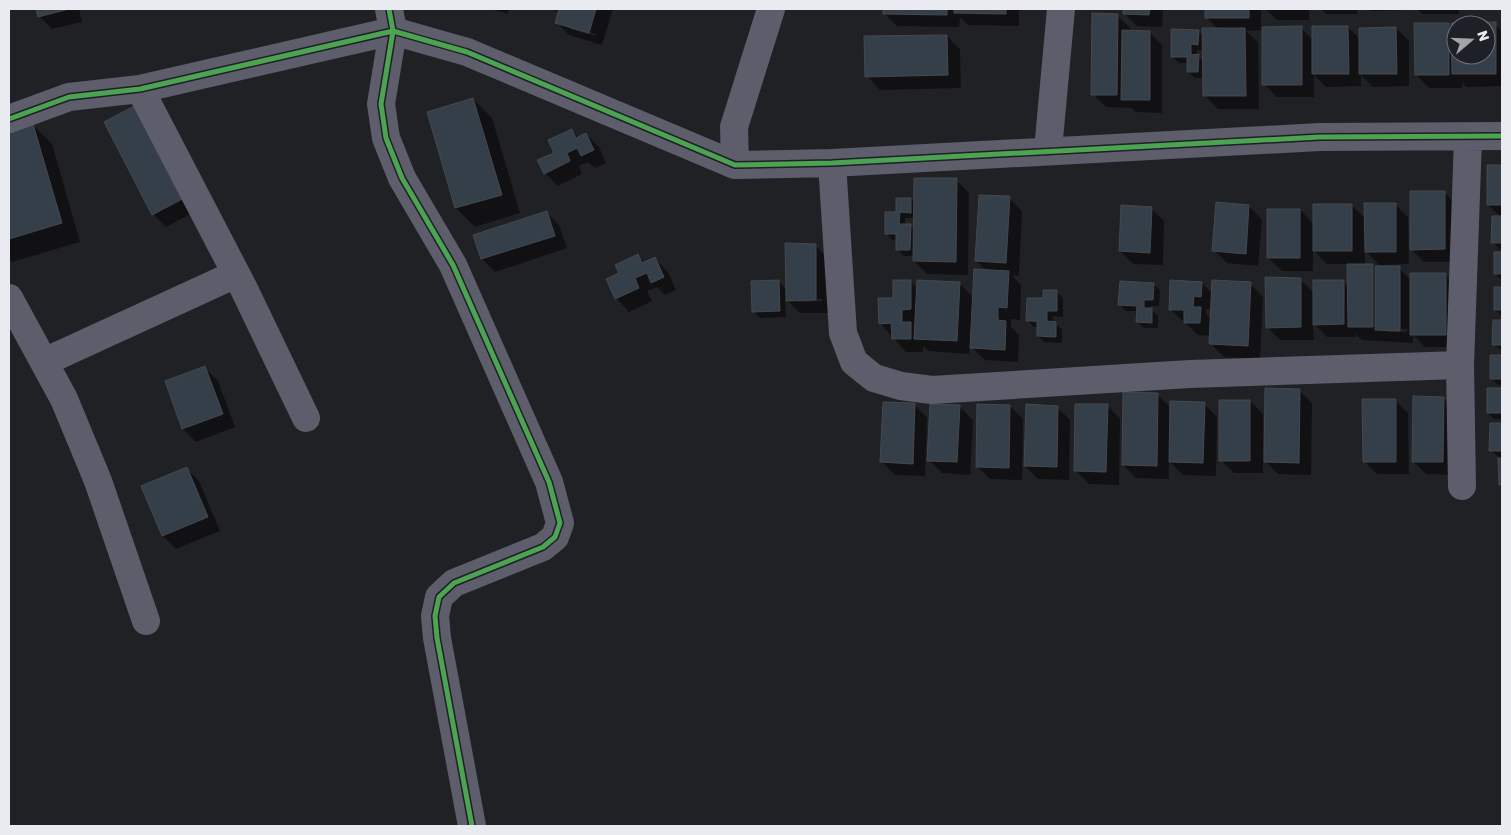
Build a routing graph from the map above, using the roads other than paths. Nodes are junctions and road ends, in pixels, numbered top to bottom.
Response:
1 (771, 9) edge
2 (1060, 9) edge
3 (391, 20) edge
4 (140, 89) junction
5 (9, 119) edge
6 (1502, 136) edge
7 (1468, 138) junction
8 (1048, 150) junction
9 (832, 163) junction
10 (735, 165) junction
11 (236, 274) junction
12 (9, 298) edge
13 (44, 362) junction
14 (1460, 365) junction
15 (306, 418) dead end
16 (1462, 486) dead end
17 (146, 621) dead end
18 (472, 826) edge

1 - 10 street
2 - 8 street
3 - 4 street
3 - 10 street
3 - 18 street
4 - 5 street
4 - 11 street
6 - 7 street
7 - 8 street
7 - 14 street
8 - 9 street
9 - 10 street
9 - 14 street
11 - 13 street
11 - 15 street
12 - 13 street
13 - 17 street
14 - 16 street

